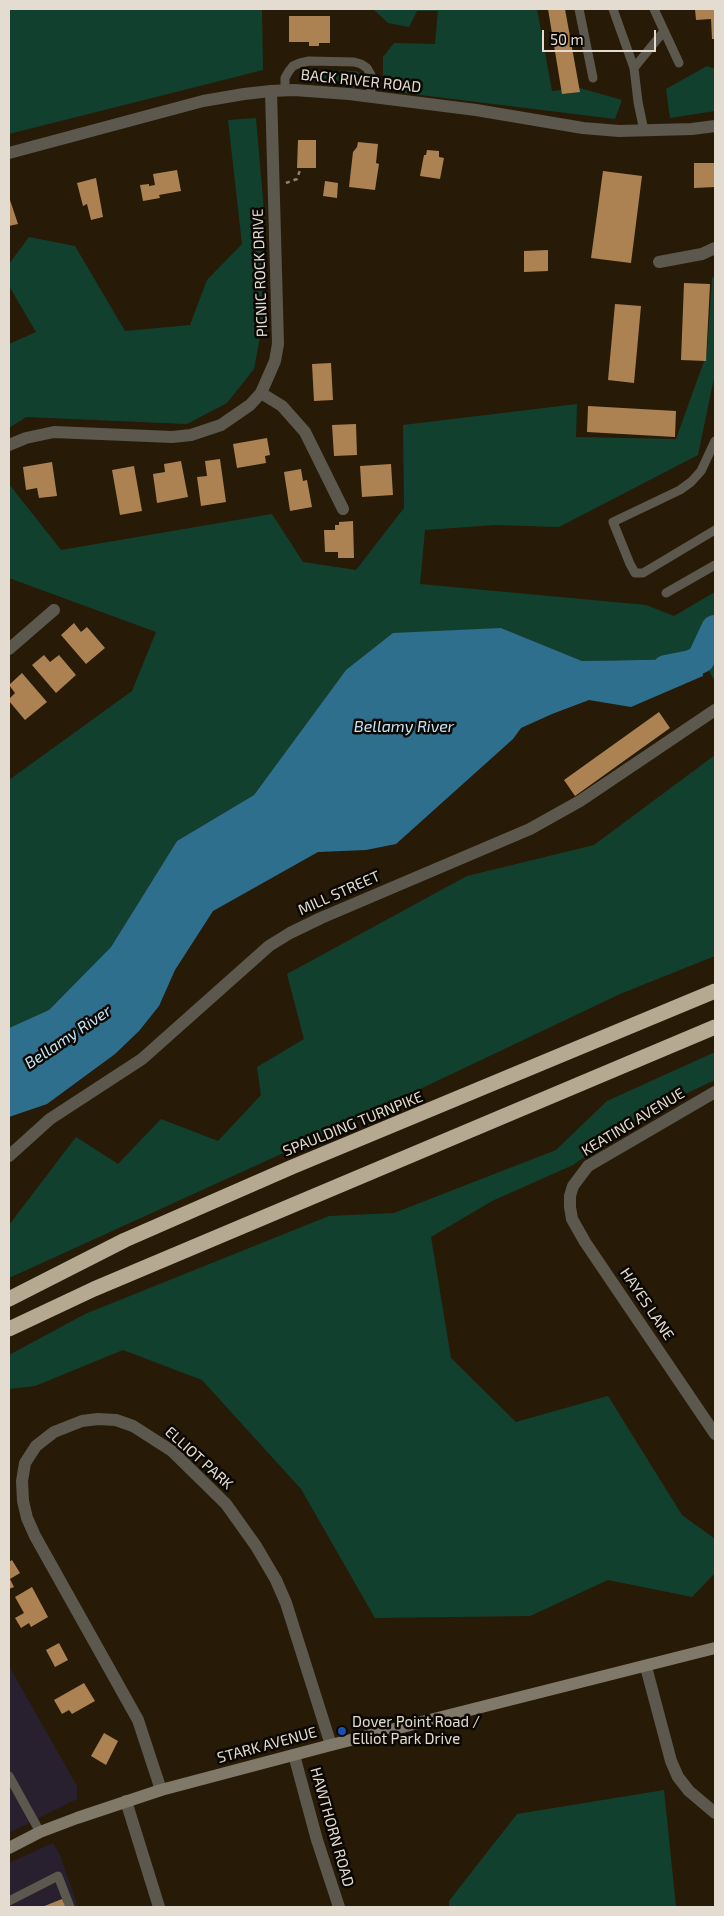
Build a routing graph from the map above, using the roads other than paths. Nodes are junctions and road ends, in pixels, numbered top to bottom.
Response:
1 (580, 9) edge
2 (613, 9) edge
3 (654, 9) edge
4 (664, 31) junction
5 (678, 63) dead end
6 (634, 68) junction
7 (593, 78) dead end
8 (285, 90) junction
9 (271, 91) junction
10 (371, 97) junction
11 (715, 126) edge
12 (644, 131) junction
13 (9, 153) edge
14 (715, 248) edge
15 (660, 262) dead end
16 (261, 393) junction
17 (715, 441) edge
18 (9, 445) edge
19 (343, 510) dead end
20 (715, 530) edge
21 (715, 565) edge
22 (666, 594) dead end
23 (54, 610) dead end
24 (9, 649) edge
25 (715, 710) edge
26 (715, 991) edge
27 (715, 1027) edge
28 (715, 1092) edge
29 (9, 1156) edge
30 (573, 1186) joint
31 (9, 1300) edge
32 (9, 1329) edge
33 (715, 1434) edge
34 (715, 1648) edge
35 (646, 1666) junction
36 (331, 1745) junction
37 (294, 1755) junction
38 (9, 1776) edge
39 (162, 1790) junction
40 (126, 1801) junction
41 (715, 1813) edge
42 (40, 1832) junction
43 (9, 1848) edge
44 (9, 1901) edge
45 (70, 1907) edge
46 (159, 1907) edge
47 (339, 1907) edge

1 - 7 lane
2 - 6 lane
3 - 4 lane
4 - 5 lane
4 - 6 lane
6 - 12 lane
8 - 9 street, BACK RIVER ROAD
8 - 10 street, BACK RIVER ROAD
8 - 10 lane
9 - 13 street, BACK RIVER ROAD
9 - 16 street, PICNIC ROCK DRIVE
10 - 12 street, BACK RIVER ROAD
11 - 12 street, BACK RIVER ROAD
14 - 15 street
16 - 18 street, PICNIC ROCK DRIVE
16 - 19 street
17 - 20 lane
21 - 22 lane
23 - 24 street
25 - 29 street, MILL STREET
26 - 31 highway, SPAULDING TURNPIKE
27 - 32 highway
28 - 30 street, KEATING AVENUE
30 - 33 street, HAYES LANE
34 - 35 main road, STARK AVENUE
35 - 36 main road, STARK AVENUE
35 - 41 street
36 - 37 main road, STARK AVENUE
36 - 39 street, ELLIOT PARK
37 - 39 main road, STARK AVENUE
37 - 47 street, HAWTHORN ROAD
38 - 42 lane
39 - 40 main road, STARK AVENUE
40 - 42 main road, STARK AVENUE
40 - 46 street
42 - 43 main road, STARK AVENUE
44 - 45 lane

